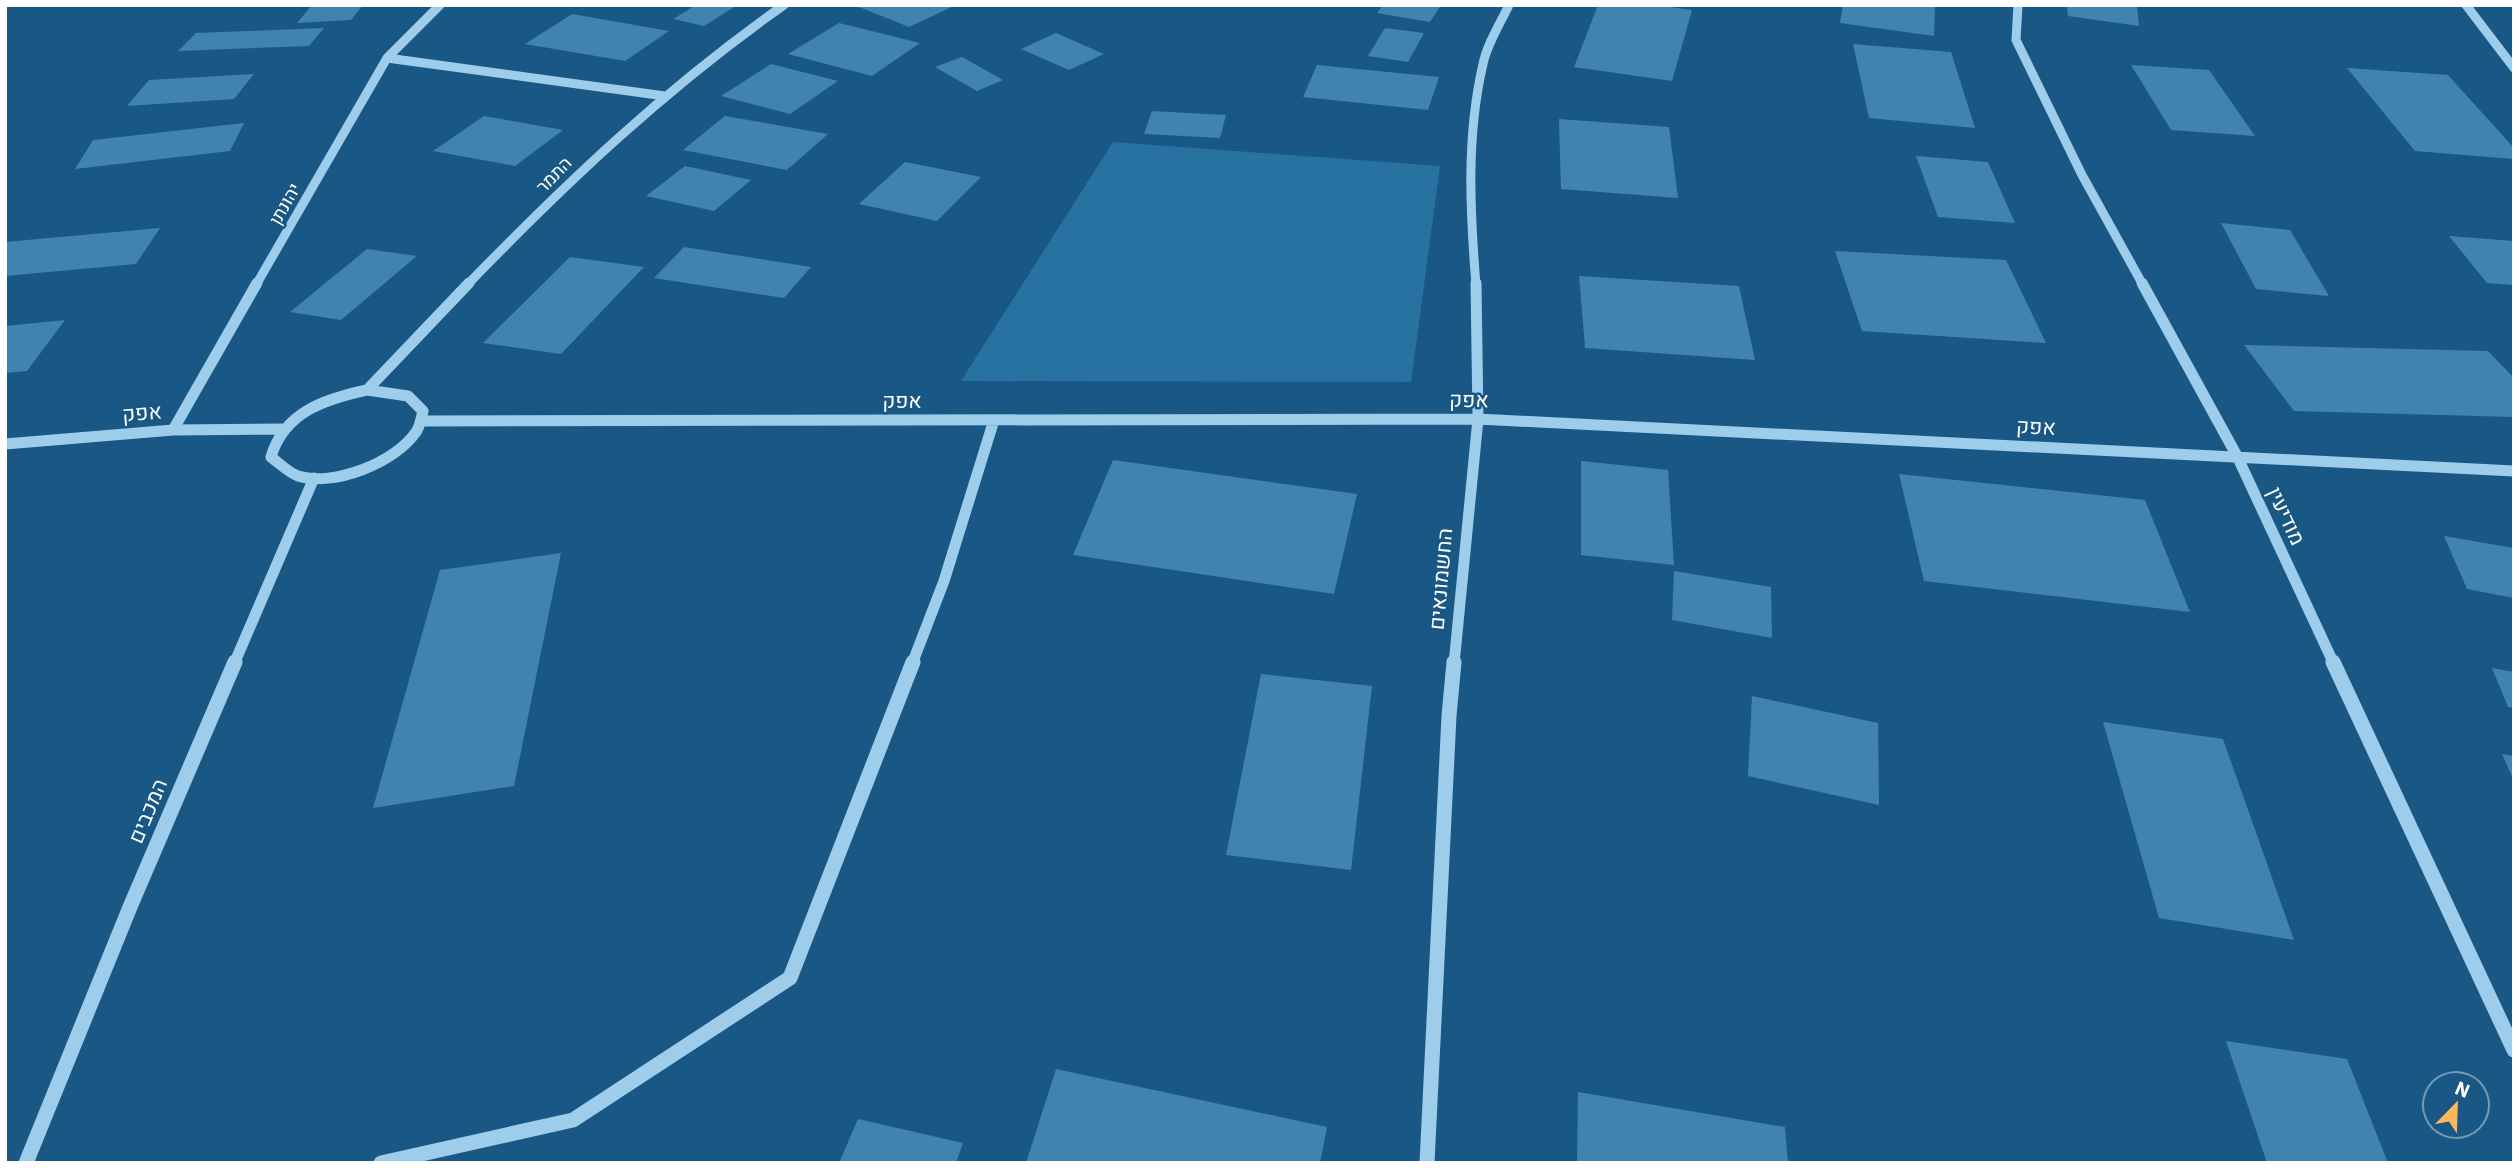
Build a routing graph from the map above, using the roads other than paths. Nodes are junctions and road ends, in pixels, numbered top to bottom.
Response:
1 (440, 5) edge
2 (784, 5) edge
3 (1509, 5) edge
4 (2018, 5) edge
5 (2466, 5) edge
6 (387, 58) junction
7 (2514, 68) edge
8 (665, 96) junction
9 (367, 390) junction
10 (1478, 419) junction
11 (994, 420) junction
12 (423, 421) junction
13 (282, 429) junction
14 (173, 430) junction
15 (5, 444) edge
16 (2237, 456) junction
17 (2514, 471) edge
18 (314, 478) junction
19 (2514, 1051) edge
20 (26, 1163) edge
21 (381, 1163) edge
22 (1427, 1163) edge

1 - 6 street, יהונתן
2 - 8 street, התמר
3 - 10 street, החשמונאים
4 - 16 street, מודיעין
5 - 7 street
6 - 8 street
6 - 14 street, יהונתן
8 - 9 street, התמר
9 - 12 street
9 - 13 street
10 - 11 street, אפק
10 - 16 street, אפק
10 - 22 street, החשמונאים
11 - 12 street, אפק
11 - 21 street
12 - 18 street
13 - 14 street, אפק
13 - 18 street
14 - 15 street, אפק
16 - 17 street, אפק
16 - 19 street, מודיעין
18 - 20 street, המכבים

